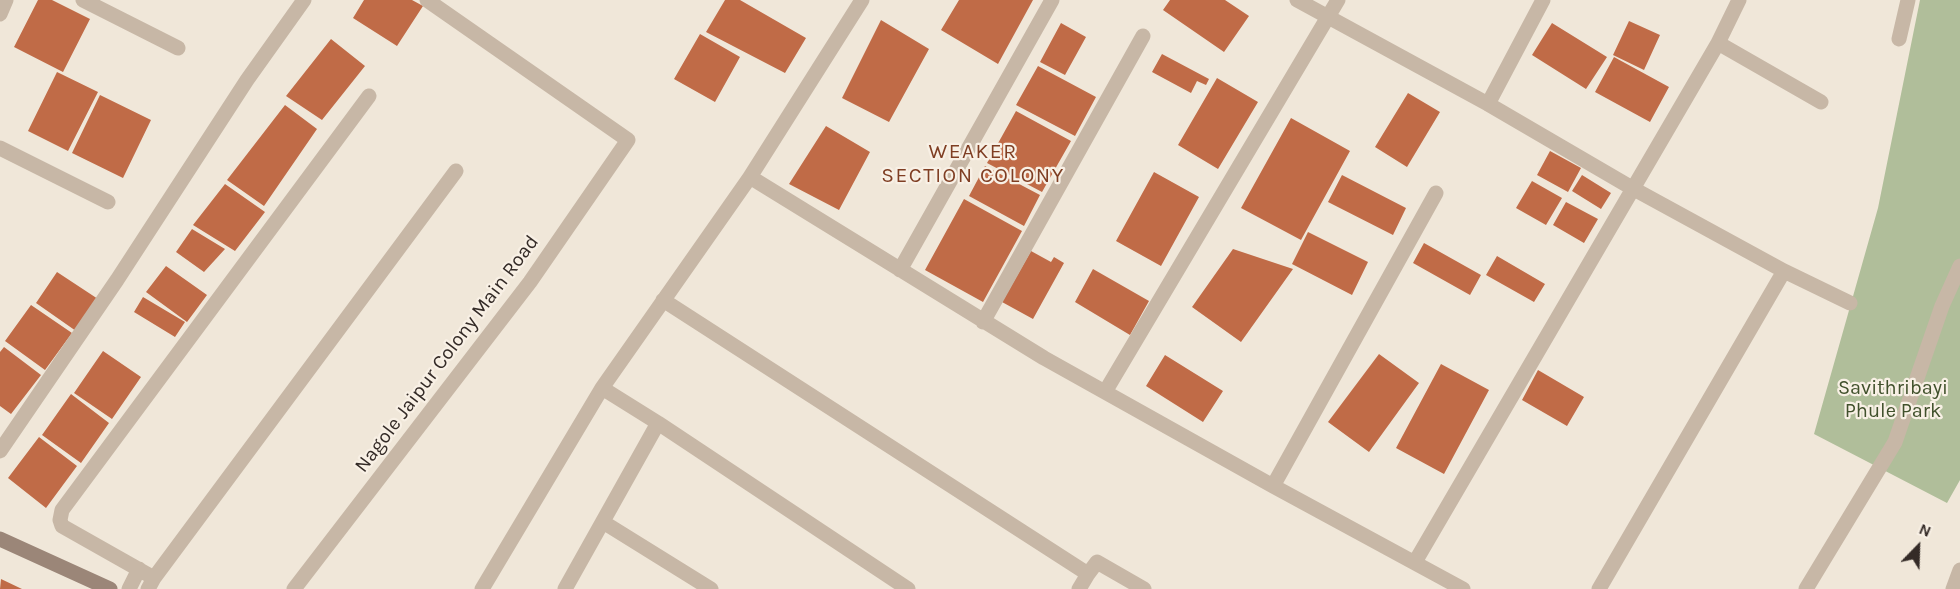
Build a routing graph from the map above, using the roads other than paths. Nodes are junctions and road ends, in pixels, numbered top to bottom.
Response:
1 (6, 0) edge
2 (83, 0) edge
3 (304, 0) edge
4 (427, 0) edge
5 (862, 0) edge
6 (1052, 0) edge
7 (1297, 0) edge
8 (1338, 0) edge
9 (1543, 0) edge
10 (1739, 0) edge
11 (1908, 0) edge
12 (0, 14) edge
13 (1328, 18) junction
14 (1143, 36) dead end
15 (1899, 39) dead end
16 (1718, 43) junction
17 (178, 48) dead end
18 (369, 96) dead end
19 (1821, 102) dead end
20 (1488, 104) junction
21 (0, 148) edge
22 (456, 171) dead end
23 (750, 177) junction
24 (1632, 188) junction
25 (1436, 193) dead end
26 (108, 202) dead end
27 (1960, 266) edge
28 (900, 270) junction
29 (1784, 272) junction
30 (663, 300) junction
31 (1850, 303) dead end
32 (983, 322) junction
33 (602, 388) junction
34 (1105, 393) junction
35 (658, 423) junction
36 (0, 451) edge
37 (1273, 486) junction
38 (603, 522) junction
39 (0, 539) edge
40 (1415, 562) junction
41 (139, 569) junction
42 (1960, 570) edge
43 (1088, 574) junction
44 (151, 584) edge
45 (110, 589) edge
46 (129, 589) edge
47 (294, 589) edge
48 (482, 589) edge
49 (565, 589) edge
50 (711, 589) edge
51 (908, 589) edge
52 (1079, 589) edge
53 (1144, 589) edge
54 (1463, 589) edge
55 (1599, 589) edge
56 (1806, 589) edge
57 (1953, 589) edge

1 - 12 street
2 - 17 street
3 - 36 street
4 - 47 street, Nagole Jaipur Colony Main Road
5 - 23 street
6 - 28 street
7 - 13 street
8 - 13 street
9 - 20 street
10 - 16 street
11 - 15 street
13 - 20 street
13 - 34 street
14 - 32 street
16 - 19 street
16 - 24 street
18 - 41 street
20 - 24 street
21 - 26 street
22 - 44 street
23 - 28 street
23 - 30 street
24 - 29 street
24 - 40 street
25 - 37 street
27 - 56 street
28 - 32 street
29 - 31 street
29 - 55 street
30 - 33 street
30 - 43 street
32 - 34 street
33 - 35 street
33 - 48 street
34 - 37 street
35 - 38 street
35 - 51 street
37 - 40 street
38 - 49 street
38 - 50 street
39 - 45 street
40 - 54 street
41 - 44 street
41 - 46 street
42 - 57 street
43 - 52 street
43 - 53 street

